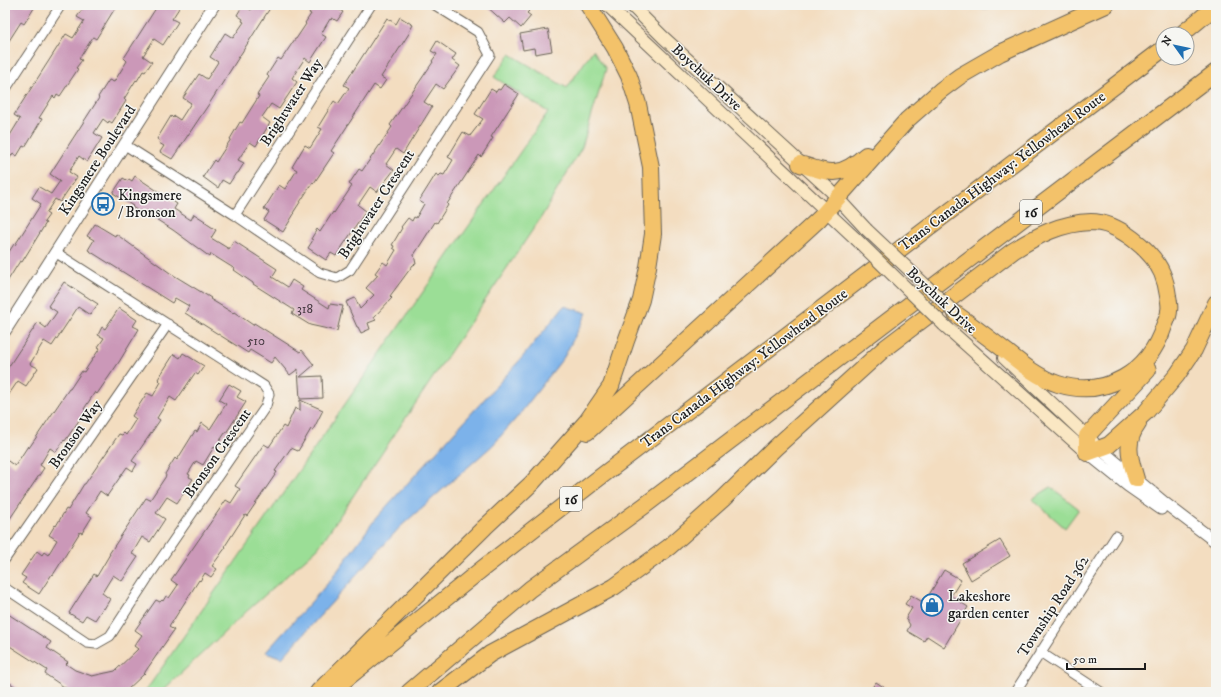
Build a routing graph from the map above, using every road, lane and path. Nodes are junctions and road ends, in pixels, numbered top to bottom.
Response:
1 (61, 5) edge
2 (214, 5) edge
3 (371, 5) edge
4 (436, 5) edge
5 (588, 5) edge
6 (606, 5) edge
7 (631, 5) edge
8 (1106, 5) edge
9 (1216, 6) edge
10 (1192, 26) edge
11 (1155, 55) edge
12 (1216, 72) edge
13 (5, 90) edge
14 (907, 120) junction
15 (125, 145) junction
16 (800, 164) junction
17 (837, 198) junction
18 (826, 211) junction
19 (234, 215) junction
20 (55, 252) junction
21 (1216, 304) edge
22 (1170, 311) junction
23 (956, 314) junction
24 (168, 324) junction
25 (5, 331) edge
26 (1146, 412) junction
27 (1087, 436) junction
28 (1093, 451) junction
29 (1136, 479) junction
30 (532, 483) junction
31 (1201, 532) junction
32 (1116, 536) dead end
33 (1216, 542) edge
34 (5, 559) edge
35 (5, 588) edge
36 (1040, 652) junction
37 (318, 692) edge
38 (330, 692) edge
39 (409, 692) edge
40 (440, 692) edge
41 (1015, 692) edge
42 (1101, 692) edge

1 - 13 street
2 - 15 street, Kingsmere Boulevard
3 - 19 street, Brightwater Way
4 - 19 street, Brightwater Crescent
5 - 30 highway
6 - 18 main road, Boychuk Drive
7 - 16 main road, Boychuk Drive
8 - 14 highway
9 - 10 highway
11 - 38 highway, Trans Canada Highway: Yellowhead Route / 16
12 - 39 highway, 16
14 - 16 highway
14 - 17 highway
15 - 19 street, Brightwater Crescent
15 - 20 street, Kingsmere Boulevard
16 - 17 main road, Boychuk Drive
17 - 18 highway
17 - 23 main road, Boychuk Drive, bridge
18 - 28 main road, Boychuk Drive, bridge
18 - 30 highway
20 - 24 street, Bronson Crescent
20 - 25 street, Kingsmere Boulevard
21 - 26 highway
22 - 23 highway
22 - 27 highway
22 - 40 highway
23 - 27 main road, Boychuk Drive
24 - 34 street, Bronson Way
24 - 35 street, Bronson Crescent
26 - 28 highway
26 - 29 highway
27 - 28 highway
28 - 29 street, Boychuk Drive
28 - 31 street, Boychuk Drive
29 - 31 street, Boychuk Drive
30 - 37 highway
31 - 33 street, Boychuk Drive
32 - 36 street, Township Road 362
36 - 41 street, Township Road 362
36 - 42 street

